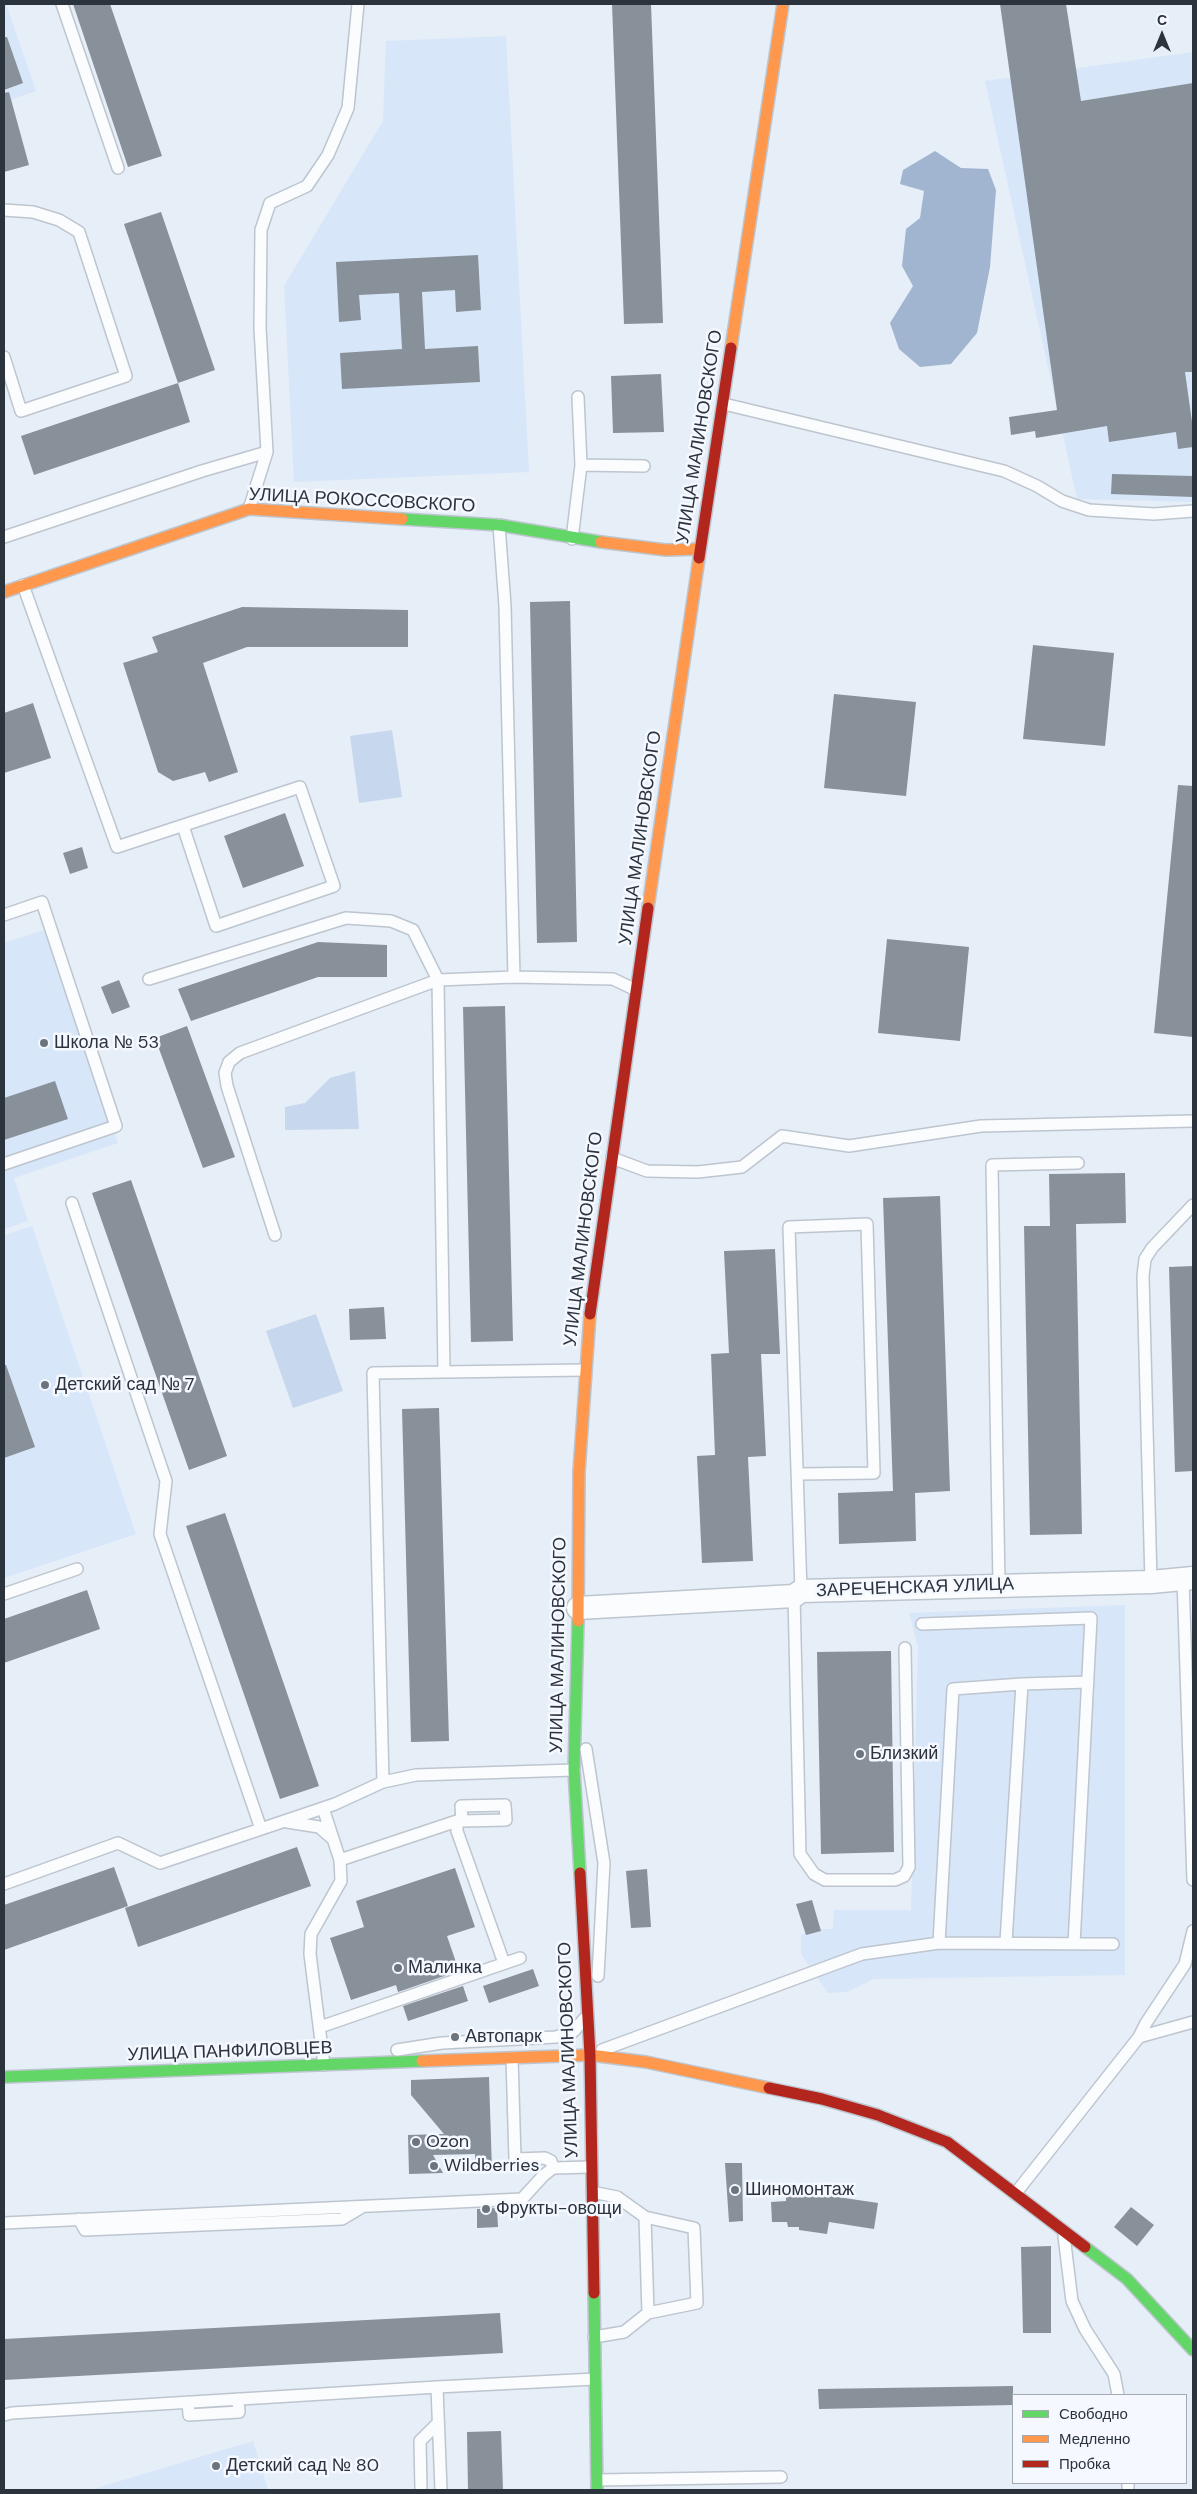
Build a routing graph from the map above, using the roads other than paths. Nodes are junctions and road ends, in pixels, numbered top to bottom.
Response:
1 (62, 4) edge
2 (358, 4) edge
3 (783, 4) edge
4 (118, 168) dead end
5 (4, 210) edge
6 (4, 357) edge
7 (578, 397) dead end
8 (724, 404) junction
9 (267, 452) junction
10 (581, 465) junction
11 (644, 466) dead end
12 (249, 509) junction
13 (1193, 511) edge
14 (499, 525) junction
15 (4, 537) edge
16 (572, 539) junction
17 (700, 549) junction
18 (23, 585) junction
19 (4, 592) edge
20 (183, 826) junction
21 (4, 915) edge
22 (514, 976) junction
23 (149, 979) dead end
24 (438, 980) junction
25 (636, 990) junction
26 (1193, 1121) edge
27 (612, 1158) junction
28 (1078, 1163) dead end
29 (4, 1164) edge
30 (72, 1203) dead end
31 (1193, 1205) edge
32 (276, 1235) dead end
33 (586, 1370) junction
34 (444, 1372) junction
35 (799, 1474) junction
36 (77, 1569) dead end
37 (1188, 1578) edge
38 (1151, 1582) junction
39 (999, 1585) junction
40 (4, 1594) edge
41 (798, 1594) junction
42 (578, 1608) junction
43 (922, 1624) dead end
44 (905, 1648) dead end
45 (1088, 1682) junction
46 (1022, 1684) junction
47 (576, 1688) junction
48 (574, 1770) junction
49 (382, 1782) junction
50 (323, 1808) junction
51 (281, 1822) junction
52 (261, 1829) junction
53 (333, 1839) junction
54 (340, 1860) junction
55 (1193, 1880) edge
56 (4, 1884) edge
57 (1193, 1931) edge
58 (1006, 1942) junction
59 (938, 1943) junction
60 (1074, 1944) junction
61 (1113, 1944) dead end
62 (520, 1958) dead end
63 (504, 1963) junction
64 (587, 2015) junction
65 (1193, 2022) edge
66 (320, 2026) junction
67 (1139, 2037) junction
68 (590, 2055) junction
69 (512, 2058) junction
70 (324, 2064) junction
71 (4, 2077) edge
72 (590, 2167) junction
73 (554, 2168) junction
74 (590, 2191) junction
75 (1015, 2194) junction
76 (646, 2218) junction
77 (4, 2223) edge
78 (1064, 2231) junction
79 (648, 2313) junction
80 (594, 2337) junction
81 (1193, 2350) edge
82 (595, 2379) junction
83 (437, 2386) junction
84 (1118, 2394) edge
85 (4, 2415) edge
86 (438, 2423) junction
87 (781, 2477) dead end
88 (597, 2485) edge
89 (421, 2490) edge
90 (440, 2490) edge

1 - 4 lane
2 - 9 lane
3 - 8 street, УЛИЦА МАЛИНОВСКОГО
5 - 6 lane
7 - 10 lane
8 - 13 lane
8 - 17 street, УЛИЦА МАЛИНОВСКОГО
9 - 12 lane
9 - 15 lane
10 - 11 lane
10 - 16 lane
12 - 14 street, УЛИЦА РОКОССОВСКОГО
12 - 18 street, УЛИЦА РОКОССОВСКОГО
14 - 16 street, УЛИЦА РОКОССОВСКОГО
14 - 22 lane
16 - 17 street, УЛИЦА РОКОССОВСКОГО
17 - 25 street, УЛИЦА МАЛИНОВСКОГО
18 - 19 street, УЛИЦА РОКОССОВСКОГО
18 - 20 lane
20 - 20 lane
21 - 29 lane
22 - 24 lane
22 - 25 lane
23 - 24 lane
24 - 32 lane
24 - 34 lane
25 - 27 street, УЛИЦА МАЛИНОВСКОГО
26 - 27 lane
27 - 33 street, УЛИЦА МАЛИНОВСКОГО
28 - 39 lane
30 - 52 lane
31 - 38 lane
33 - 34 lane
33 - 42 street, УЛИЦА МАЛИНОВСКОГО
34 - 49 lane
35 - 35 lane
35 - 41 lane
36 - 40 lane
37 - 38 street, ЗАРЕЧЕНСКАЯ УЛИЦА
37 - 55 lane
38 - 39 street, ЗАРЕЧЕНСКАЯ УЛИЦА
39 - 41 street, ЗАРЕЧЕНСКАЯ УЛИЦА
41 - 42 street, ЗАРЕЧЕНСКАЯ УЛИЦА
41 - 44 lane
42 - 47 street, УЛИЦА МАЛИНОВСКОГО
43 - 45 lane
45 - 46 lane
45 - 60 lane
46 - 58 lane
46 - 59 lane
47 - 48 street, УЛИЦА МАЛИНОВСКОГО
47 - 64 lane
48 - 49 lane
48 - 64 street, УЛИЦА МАЛИНОВСКОГО
49 - 50 lane
50 - 51 lane
50 - 53 lane
51 - 52 lane
51 - 53 lane
52 - 56 lane
53 - 54 lane
54 - 63 lane
54 - 66 lane
57 - 67 lane
58 - 59 lane
58 - 60 lane
59 - 68 lane
60 - 61 lane
62 - 63 lane
63 - 66 lane
64 - 68 street, УЛИЦА МАЛИНОВСКОГО
64 - 70 lane
65 - 67 lane
66 - 70 lane
67 - 75 lane
68 - 69 street
68 - 72 street, УЛИЦА МАЛИНОВСКОГО
68 - 75 street
69 - 70 street, УЛИЦА ПАНФИЛОВЦЕВ
69 - 73 lane
70 - 71 street, УЛИЦА ПАНФИЛОВЦЕВ
72 - 73 lane
72 - 74 street, УЛИЦА МАЛИНОВСКОГО
73 - 77 lane
74 - 76 lane
74 - 80 street, УЛИЦА МАЛИНОВСКОГО
75 - 78 street
76 - 79 lane
76 - 79 lane
78 - 81 street
78 - 84 lane
79 - 80 lane
80 - 82 street, УЛИЦА МАЛИНОВСКОГО
82 - 83 lane
82 - 88 street, УЛИЦА МАЛИНОВСКОГО
83 - 85 lane
83 - 86 lane
86 - 89 lane
86 - 90 lane
87 - 88 lane

